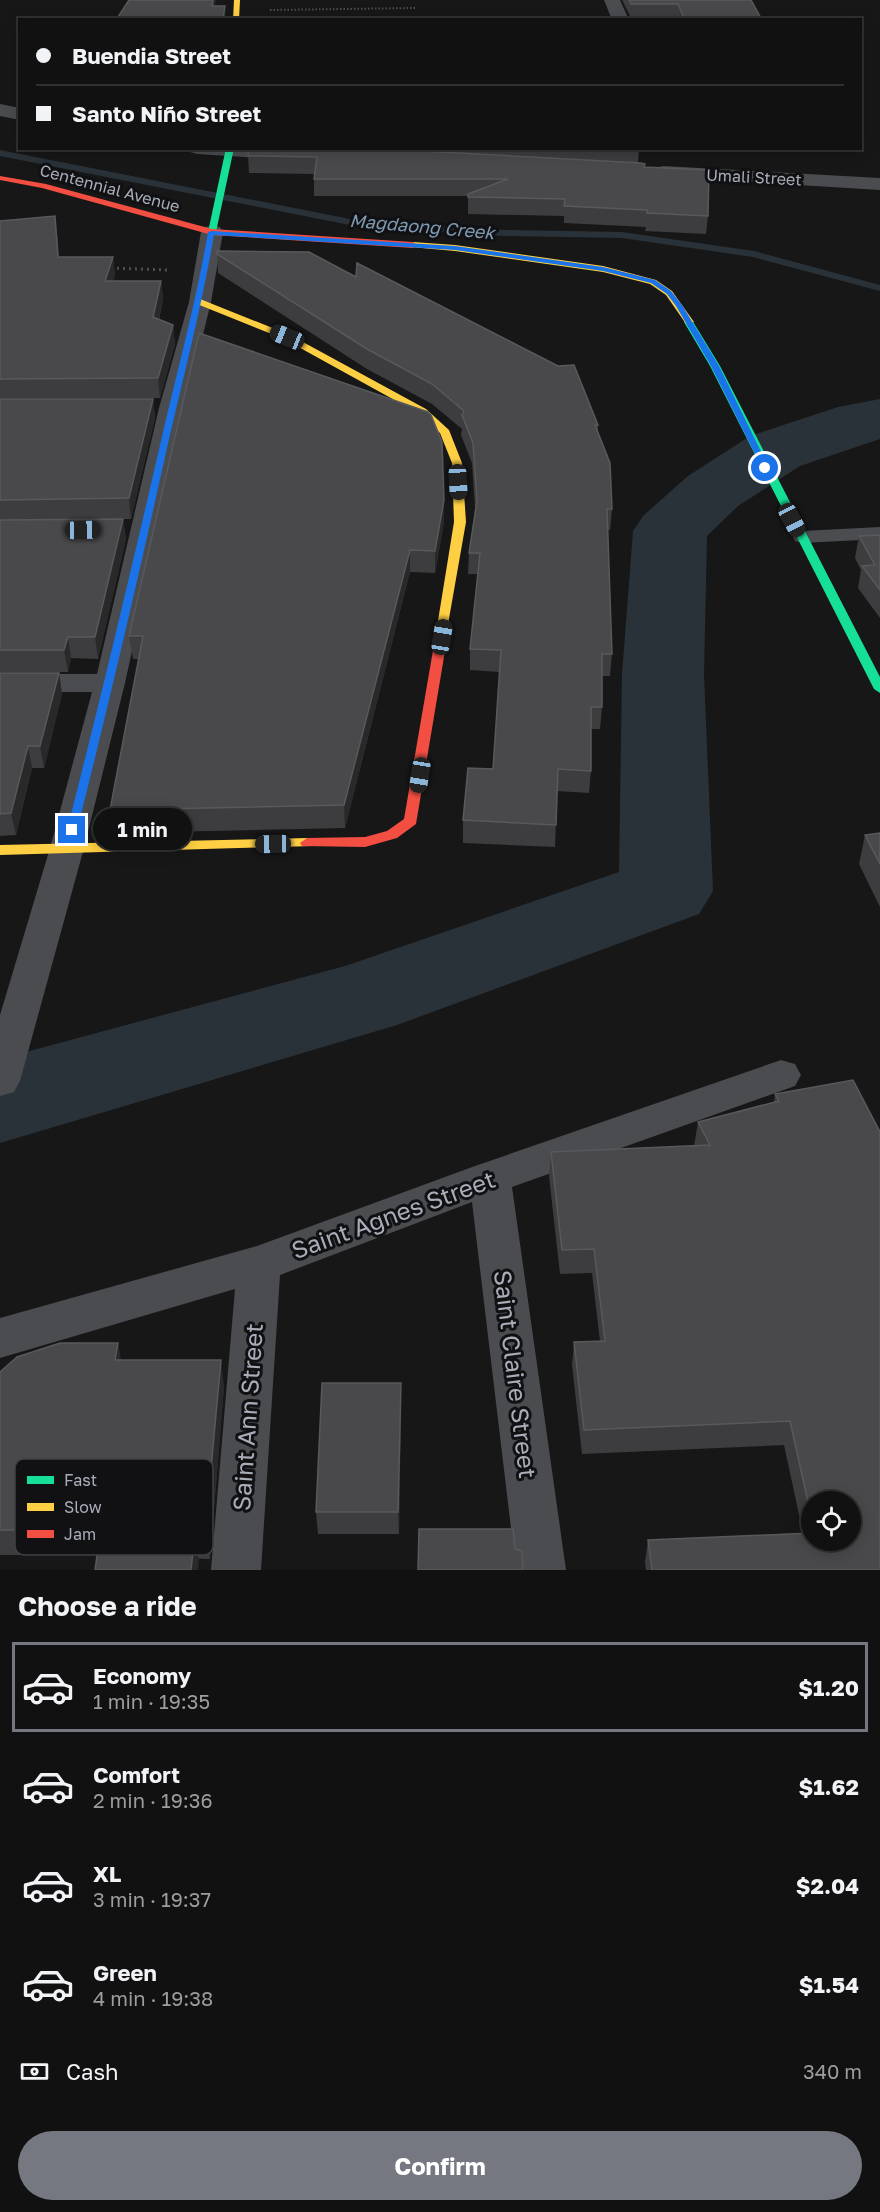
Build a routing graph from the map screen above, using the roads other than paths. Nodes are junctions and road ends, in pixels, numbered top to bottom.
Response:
1 (612, 0) edge
2 (620, 18) edge
3 (0, 110) edge
4 (18, 114) edge
5 (230, 150) edge
6 (309, 154) edge
7 (653, 168) edge
8 (0, 178) edge
9 (880, 184) edge
10 (213, 226) junction
11 (200, 302) junction
12 (880, 533) edge
13 (801, 537) junction
14 (110, 682) junction
15 (0, 683) edge
16 (880, 690) edge
17 (67, 848) junction
18 (0, 850) edge
19 (781, 1075) dead end
20 (0, 1081) edge
21 (490, 1178) junction
22 (259, 1264) junction
23 (0, 1338) edge
24 (236, 1570) edge
25 (541, 1570) edge

1 - 2 street
3 - 4 street
5 - 6 street
5 - 10 street
7 - 9 street, Umali Street
8 - 10 street, Centennial Avenue
10 - 11 street
10 - 13 street, Centennial Avenue
11 - 14 street
11 - 17 street
12 - 13 lane
13 - 16 street, Centennial Avenue
14 - 15 street
14 - 17 street
17 - 18 street
17 - 20 street
19 - 21 street, Saint Agnes Street
21 - 22 street, Saint Agnes Street
21 - 25 street, Saint Claire Street
22 - 23 street, Saint Agnes Street
22 - 24 street, Saint Ann Street

